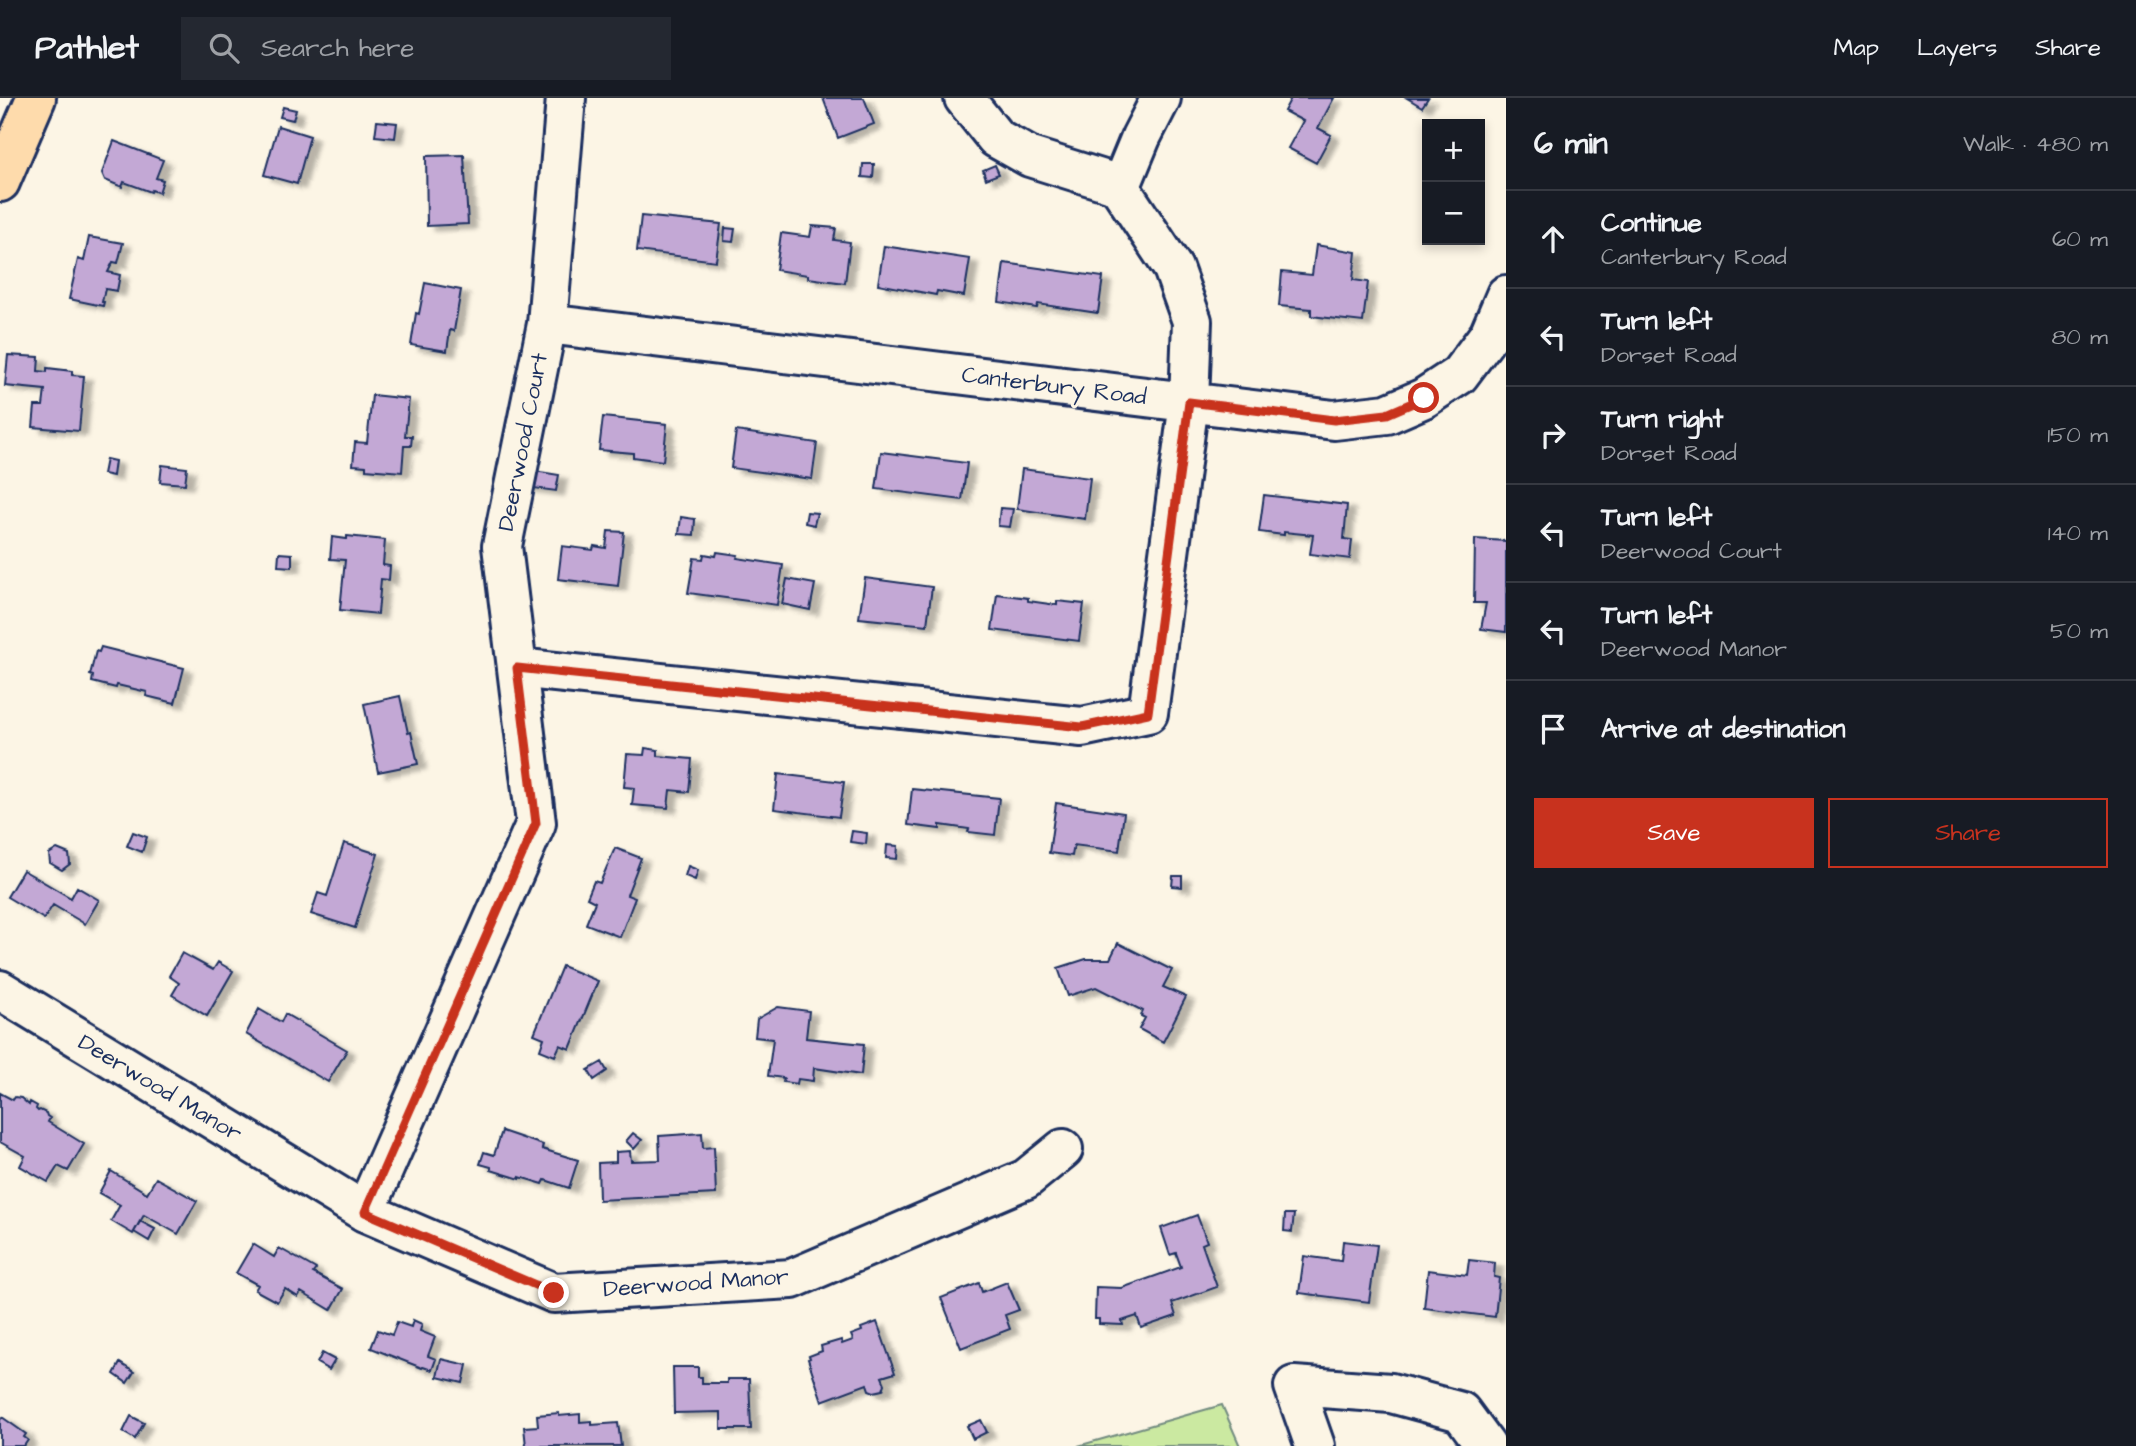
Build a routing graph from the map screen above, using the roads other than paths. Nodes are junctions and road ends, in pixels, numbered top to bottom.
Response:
1 (36, 98) edge
2 (566, 98) edge
3 (964, 98) edge
4 (1161, 98) edge
5 (0, 182) edge
6 (1120, 188) junction
7 (1506, 295) edge
8 (547, 324) junction
9 (1189, 402) junction
10 (517, 668) junction
11 (0, 990) edge
12 (1063, 1149) dead end
13 (365, 1212) junction
14 (1315, 1446) edge
15 (1486, 1446) edge

1 - 5 main road
2 - 8 street, Deerwood Court
3 - 6 street
4 - 6 street
6 - 9 street
7 - 9 street, Canterbury Road
8 - 9 street, Canterbury Road
8 - 10 street, Deerwood Court
9 - 10 street
10 - 13 street, Deerwood Court
11 - 13 street, Deerwood Manor
12 - 13 street, Deerwood Manor
14 - 15 street

